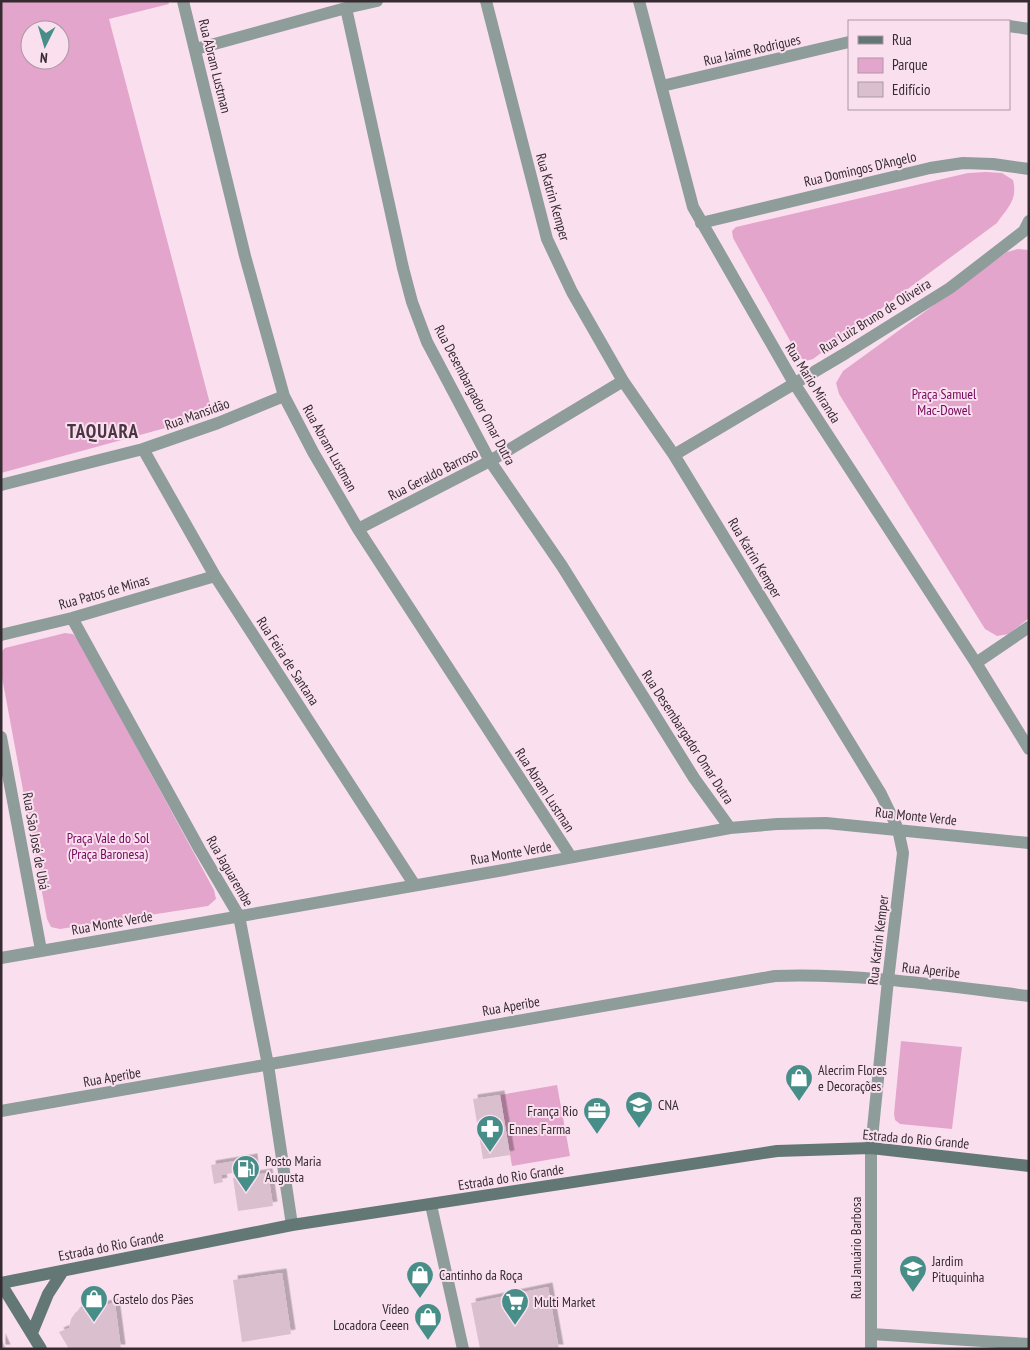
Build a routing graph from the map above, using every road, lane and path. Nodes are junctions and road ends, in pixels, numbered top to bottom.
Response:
1 (183, 1) edge
2 (377, 1) edge
3 (486, 1) edge
4 (639, 1) edge
5 (346, 8) junction
6 (1010, 26) edge
7 (1029, 29) edge
8 (848, 42) edge
9 (196, 49) junction
10 (662, 86) junction
11 (1029, 169) edge
12 (701, 223) junction
13 (1027, 228) edge
14 (624, 381) junction
15 (794, 383) junction
16 (284, 396) junction
17 (143, 449) junction
18 (674, 455) junction
19 (490, 461) junction
20 (1, 485) edge
21 (358, 529) junction
22 (214, 576) junction
23 (72, 618) junction
24 (1029, 627) edge
25 (1, 635) edge
26 (976, 663) junction
27 (1, 738) edge
28 (1029, 749) edge
29 (730, 828) junction
30 (898, 829) junction
31 (1029, 843) edge
32 (571, 857) junction
33 (414, 884) junction
34 (239, 916) junction
35 (40, 950) junction
36 (1, 958) edge
37 (888, 980) junction
38 (1029, 996) edge
39 (268, 1065) junction
40 (1, 1111) edge
41 (871, 1148) junction
42 (1029, 1166) edge
43 (431, 1205) junction
44 (292, 1225) junction
45 (63, 1271) junction
46 (1, 1284) edge
47 (32, 1333) junction
48 (871, 1334) junction
49 (977, 1344) edge
50 (1029, 1344) edge
51 (41, 1349) edge
52 (463, 1349) edge
53 (871, 1349) edge

1 - 9 street, Rua Abram Lustman
2 - 5 street
3 - 14 street, Rua Katrin Kemper
4 - 10 street, Rua Mario Miranda
5 - 9 street
5 - 19 street, Rua Desembargador Omar Dutra
6 - 7 street
8 - 10 street, Rua Jaime Rodrigues
9 - 16 street, Rua Abram Lustman
10 - 12 street, Rua Mario Miranda
11 - 12 street, Rua Domingos D'Angelo
12 - 15 street, Rua Mario Miranda
13 - 15 street, Rua Luiz Bruno de Oliveira
14 - 18 street, Rua Katrin Kemper
14 - 19 street, Rua Geraldo Barroso
15 - 18 street, Rua Luiz Bruno de Oliveira
15 - 26 street, Rua Mario Miranda
16 - 17 street, Rua Mansidão
16 - 21 street, Rua Abram Lustman
17 - 20 street, Rua Mansidão
17 - 22 street, Rua Feira de Santana
18 - 30 street, Rua Katrin Kemper
19 - 21 street, Rua Geraldo Barroso
19 - 29 street, Rua Desembargador Omar Dutra
21 - 32 street, Rua Abram Lustman
22 - 23 street, Rua Patos de Minas
22 - 33 street, Rua Feira de Santana
23 - 25 street, Rua Patos de Minas
23 - 34 street, Rua Jaguarembe
24 - 26 street
26 - 28 street, Rua Mario Miranda
27 - 35 street, Rua São José de Ubá
29 - 30 street, Rua Monte Verde
29 - 32 street, Rua Monte Verde
30 - 31 street, Rua Monte Verde
30 - 37 street, Rua Katrin Kemper
32 - 33 street, Rua Monte Verde
33 - 34 street, Rua Monte Verde
34 - 35 street, Rua Monte Verde
34 - 39 street, Rua Jaguarembe
35 - 36 street, Rua Monte Verde
37 - 38 street, Rua Aperibe
37 - 39 street, Rua Aperibe
37 - 41 street, Rua Katrin Kemper
39 - 40 street, Rua Aperibe
39 - 44 street, Rua Jaguarembe
41 - 42 main road, Estrada do Rio Grande
41 - 43 main road, Estrada do Rio Grande
41 - 48 street, Rua Januário Barbosa
43 - 44 main road, Estrada do Rio Grande
43 - 52 street
44 - 45 main road, Estrada do Rio Grande
45 - 46 main road, Estrada do Rio Grande
45 - 47 main road
46 - 47 main road
47 - 51 main road
48 - 49 street
48 - 53 street, Rua Januário Barbosa
49 - 50 street

